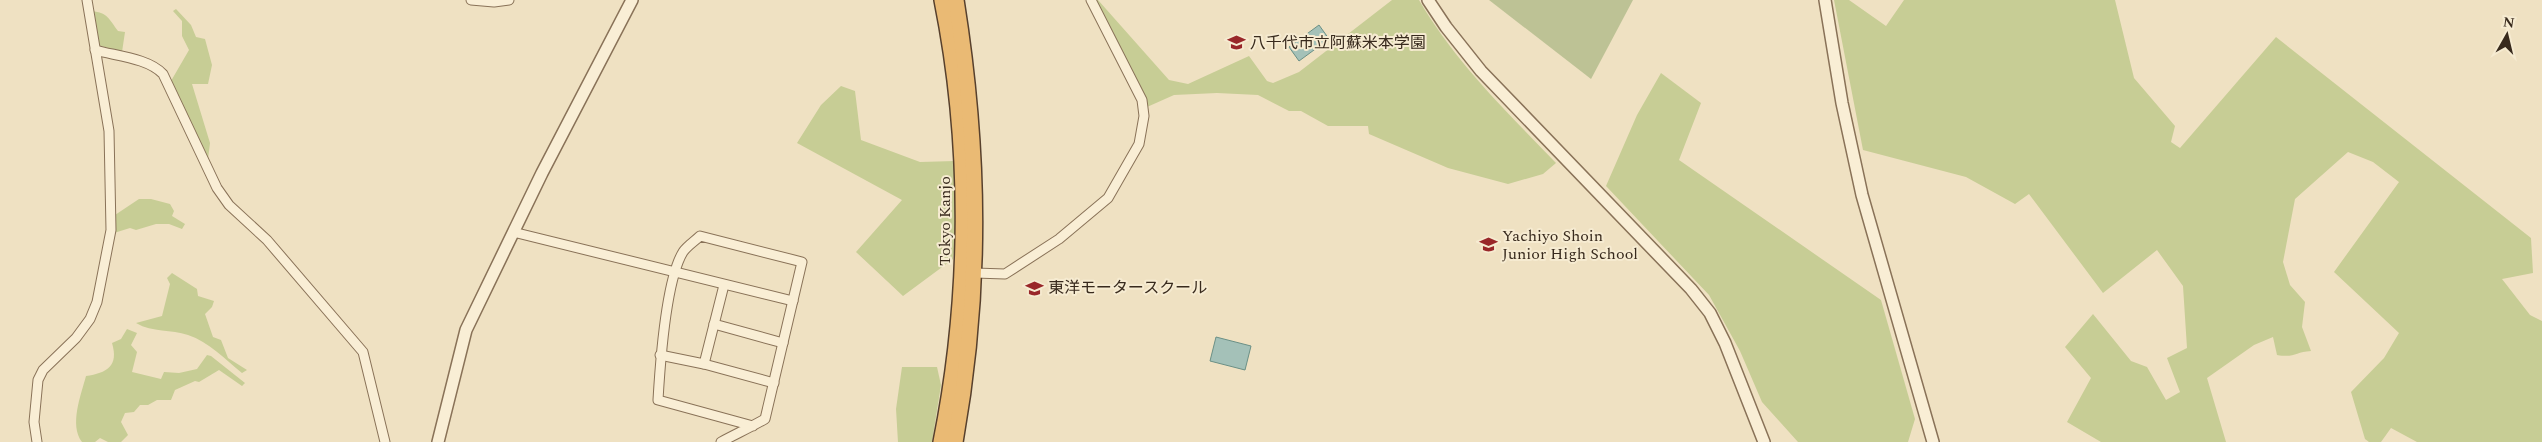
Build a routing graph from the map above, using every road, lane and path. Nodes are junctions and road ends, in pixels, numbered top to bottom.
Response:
1 (86, 0) edge
2 (471, 0) edge
3 (509, 0) edge
4 (632, 0) edge
5 (942, 0) edge
6 (956, 0) edge
7 (1091, 0) edge
8 (1428, 0) edge
9 (1825, 0) edge
10 (95, 50) junction
11 (513, 232) junction
12 (675, 273) junction
13 (975, 273) junction
14 (724, 285) junction
15 (792, 301) junction
16 (714, 324) junction
17 (783, 343) junction
18 (660, 355) junction
19 (704, 364) junction
20 (774, 383) junction
21 (753, 426) junction
22 (37, 442) edge
23 (385, 442) edge
24 (438, 442) edge
25 (721, 442) edge
26 (941, 442) edge
27 (955, 442) edge
28 (1764, 442) edge
29 (1933, 442) edge

1 - 10 street
2 - 3 street
4 - 11 street
5 - 26 highway, Tokyo Kanjo
6 - 13 highway, Tokyo Kanjo
7 - 13 street
8 - 28 street
9 - 29 street
10 - 22 street
10 - 23 street
11 - 12 street
11 - 24 street
12 - 14 street
12 - 15 street
12 - 18 street
13 - 27 highway, Tokyo Kanjo
14 - 15 street
14 - 16 street
15 - 17 street
16 - 17 street
16 - 19 street
17 - 20 street
18 - 19 street
18 - 21 street
19 - 20 street
20 - 21 street
21 - 25 street

